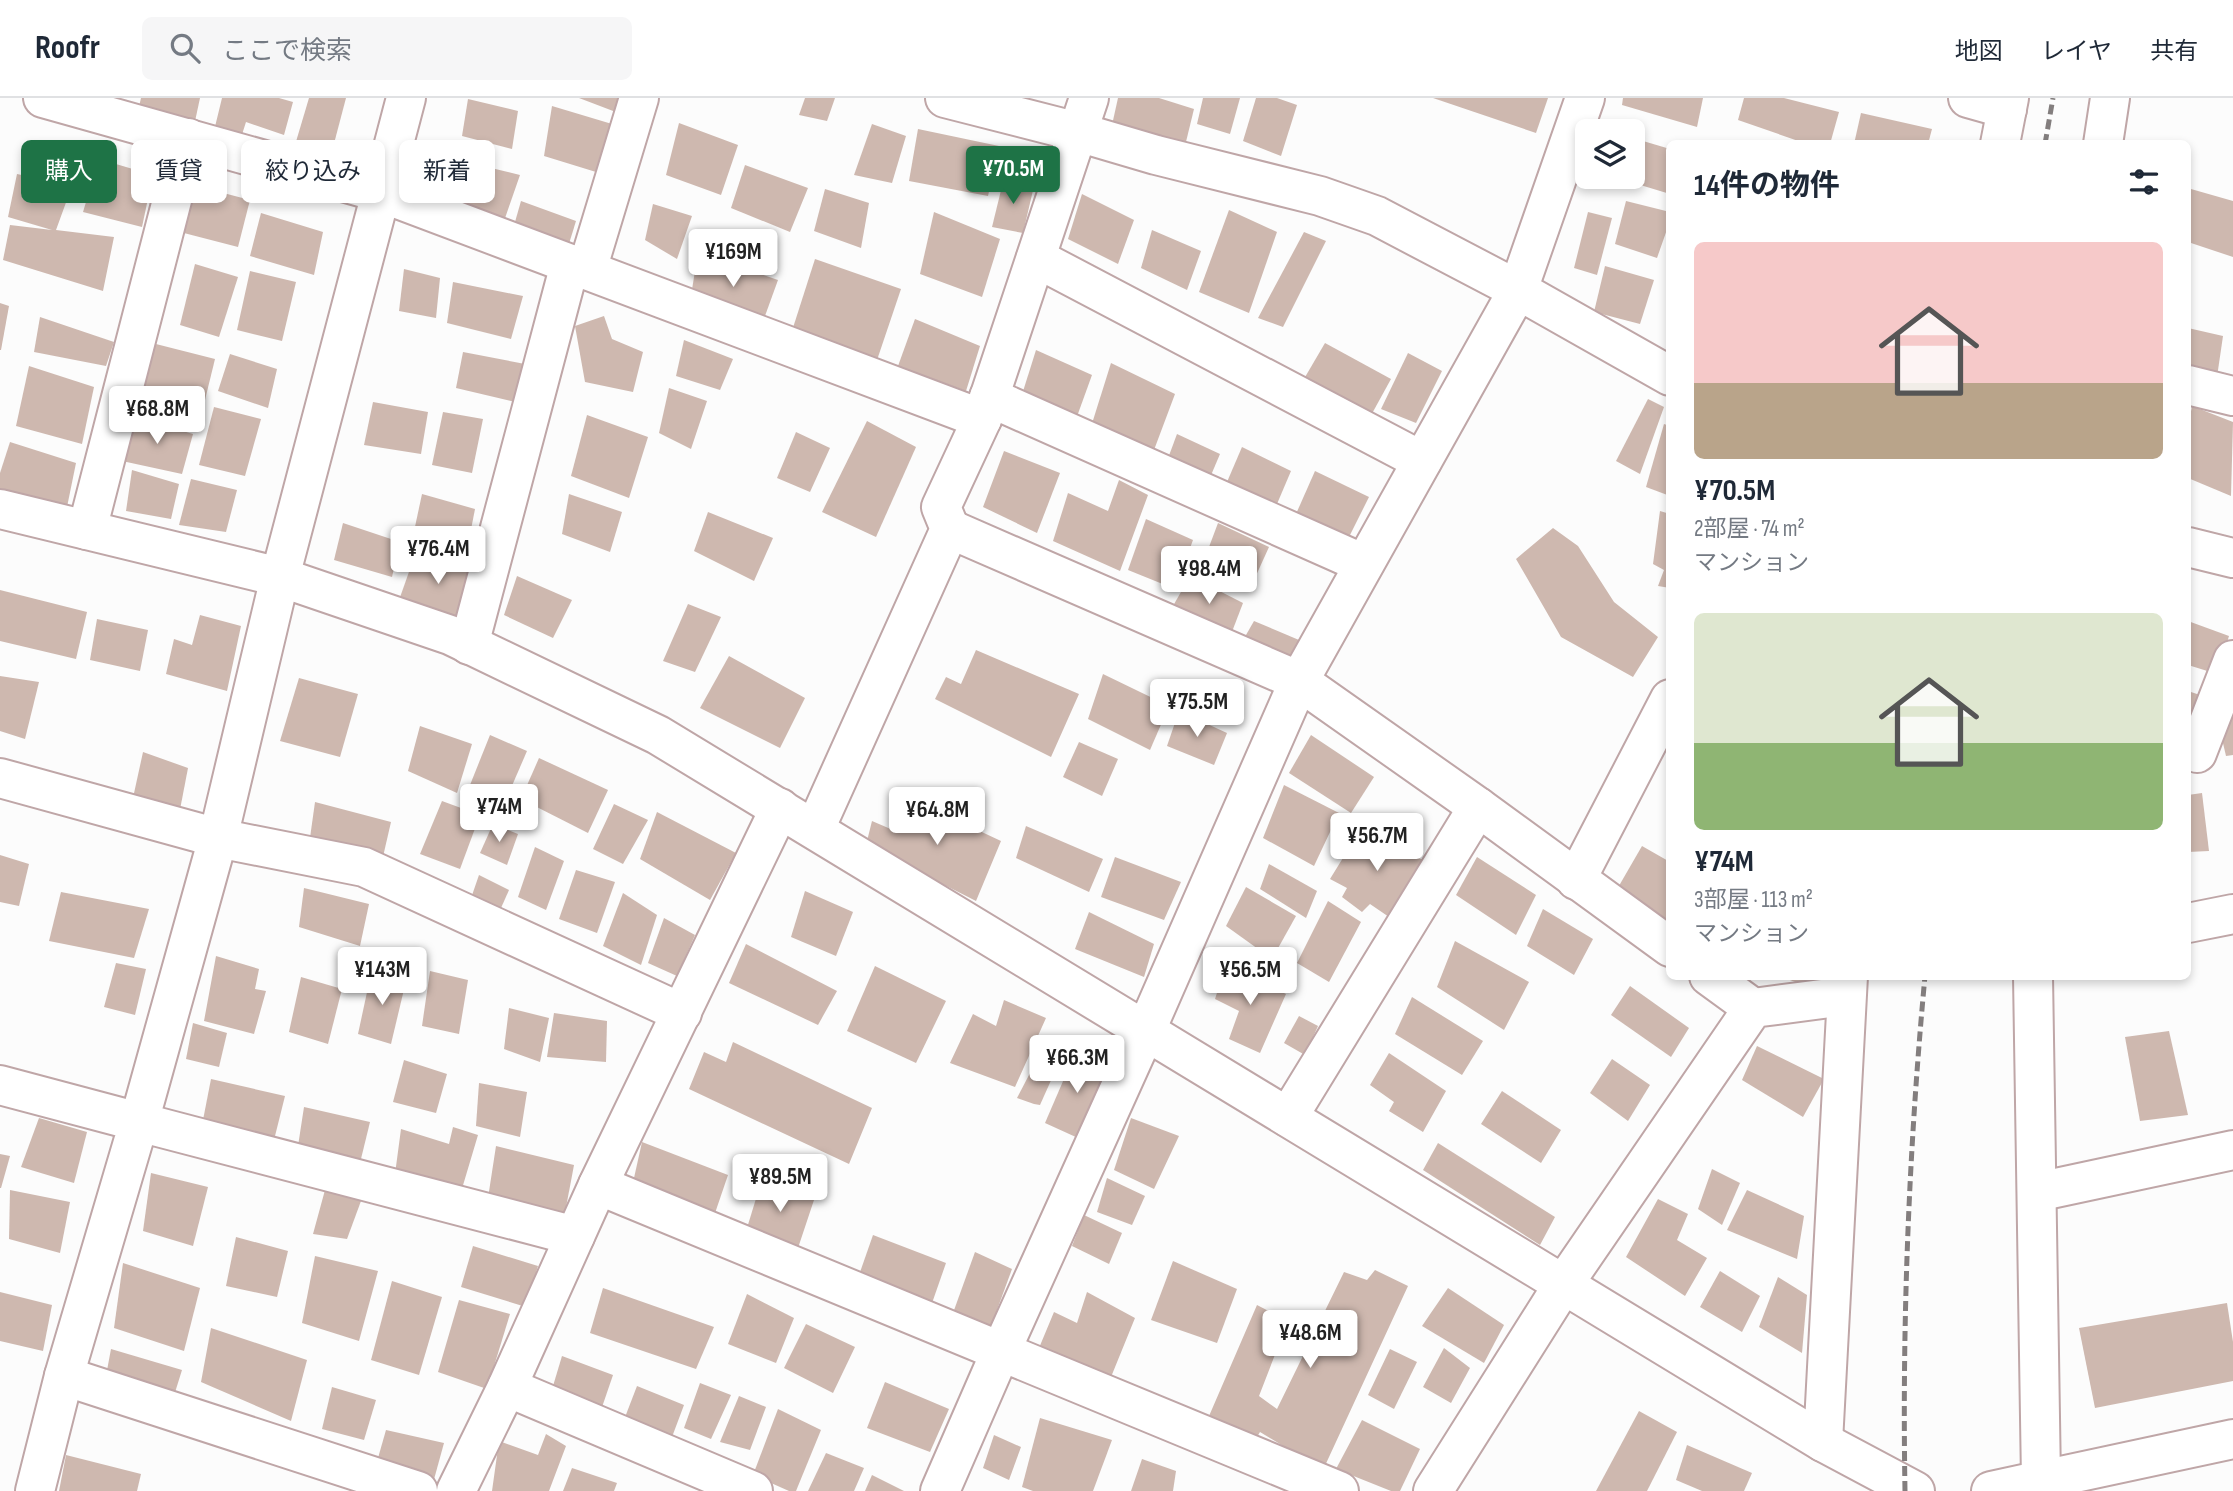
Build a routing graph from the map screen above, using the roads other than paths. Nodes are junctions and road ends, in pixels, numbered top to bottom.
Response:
1 (43, 98) edge
2 (406, 98) edge
3 (639, 98) edge
4 (945, 98) edge
5 (1585, 98) edge
6 (1968, 98) edge
7 (2110, 98) edge
8 (1083, 115) edge
9 (2006, 117) edge
10 (187, 138) junction
11 (2104, 140) edge
12 (241, 153) edge
13 (385, 180) edge
14 (385, 193) edge
15 (379, 203) edge
16 (1036, 258) junction
17 (578, 267) junction
18 (1518, 290) junction
19 (1666, 374) edge
20 (2191, 386) edge
21 (2233, 396) edge
22 (986, 408) junction
23 (1422, 461) junction
24 (0, 509) edge
25 (950, 529) junction
26 (86, 530) junction
27 (2191, 548) edge
28 (2233, 558) edge
29 (1364, 564) junction
30 (280, 577) junction
31 (469, 645) junction
32 (2233, 660) edge
33 (1298, 681) junction
34 (1666, 707) edge
35 (2197, 753) dead end
36 (0, 778) edge
37 (1478, 807) junction
38 (780, 808) junction
39 (815, 829) junction
40 (218, 838) junction
41 (1576, 880) junction
42 (2233, 914) edge
43 (2191, 922) edge
44 (1666, 944) edge
45 (1714, 980) edge
46 (2033, 980) edge
47 (1847, 986) edge
48 (1753, 1008) junction
49 (682, 1013) junction
50 (1146, 1030) junction
51 (0, 1085) edge
52 (1288, 1117) junction
53 (139, 1122) junction
54 (2233, 1150) edge
55 (598, 1185) junction
56 (2037, 1192) junction
57 (575, 1236) junction
58 (1563, 1285) junction
59 (1000, 1351) junction
60 (64, 1376) junction
61 (507, 1387) junction
62 (2233, 1439) edge
63 (1823, 1442) junction
64 (2041, 1480) junction
65 (35, 1491) edge
66 (418, 1491) edge
67 (457, 1491) edge
68 (753, 1491) edge
69 (940, 1491) edge
70 (1339, 1491) edge
71 (1433, 1491) edge
72 (1915, 1491) edge
73 (1991, 1491) edge

1 - 10 street
2 - 13 street
3 - 17 street
4 - 8 street
5 - 18 street
6 - 9 street
7 - 11 street
8 - 16 street
8 - 18 street
10 - 12 street
10 - 26 street
14 - 17 street
15 - 30 street
16 - 22 street
16 - 23 street
17 - 22 street
17 - 31 street
18 - 19 street
18 - 23 street
20 - 21 street
22 - 25 street
22 - 29 street
23 - 29 street
24 - 26 street
25 - 33 street
25 - 39 street
26 - 30 street
27 - 28 street
29 - 33 street
30 - 31 street
30 - 40 street
31 - 38 street
32 - 35 street
33 - 37 street
33 - 50 street
34 - 41 street
36 - 40 street
37 - 41 street
37 - 52 street
38 - 39 street
38 - 49 street
39 - 50 street
40 - 49 street
40 - 53 street
41 - 44 street
42 - 43 street
45 - 48 street
46 - 56 street
47 - 48 street
47 - 63 street
48 - 58 street
49 - 55 street
50 - 52 street
50 - 59 street
51 - 53 street
52 - 58 street
53 - 57 street
53 - 60 street
54 - 56 street
55 - 57 street
55 - 59 street
56 - 64 street
57 - 61 street
58 - 63 street
58 - 71 street
59 - 69 street
59 - 70 street
60 - 65 street
60 - 66 street
61 - 67 street
61 - 68 street
62 - 64 street
63 - 72 street
64 - 73 street

